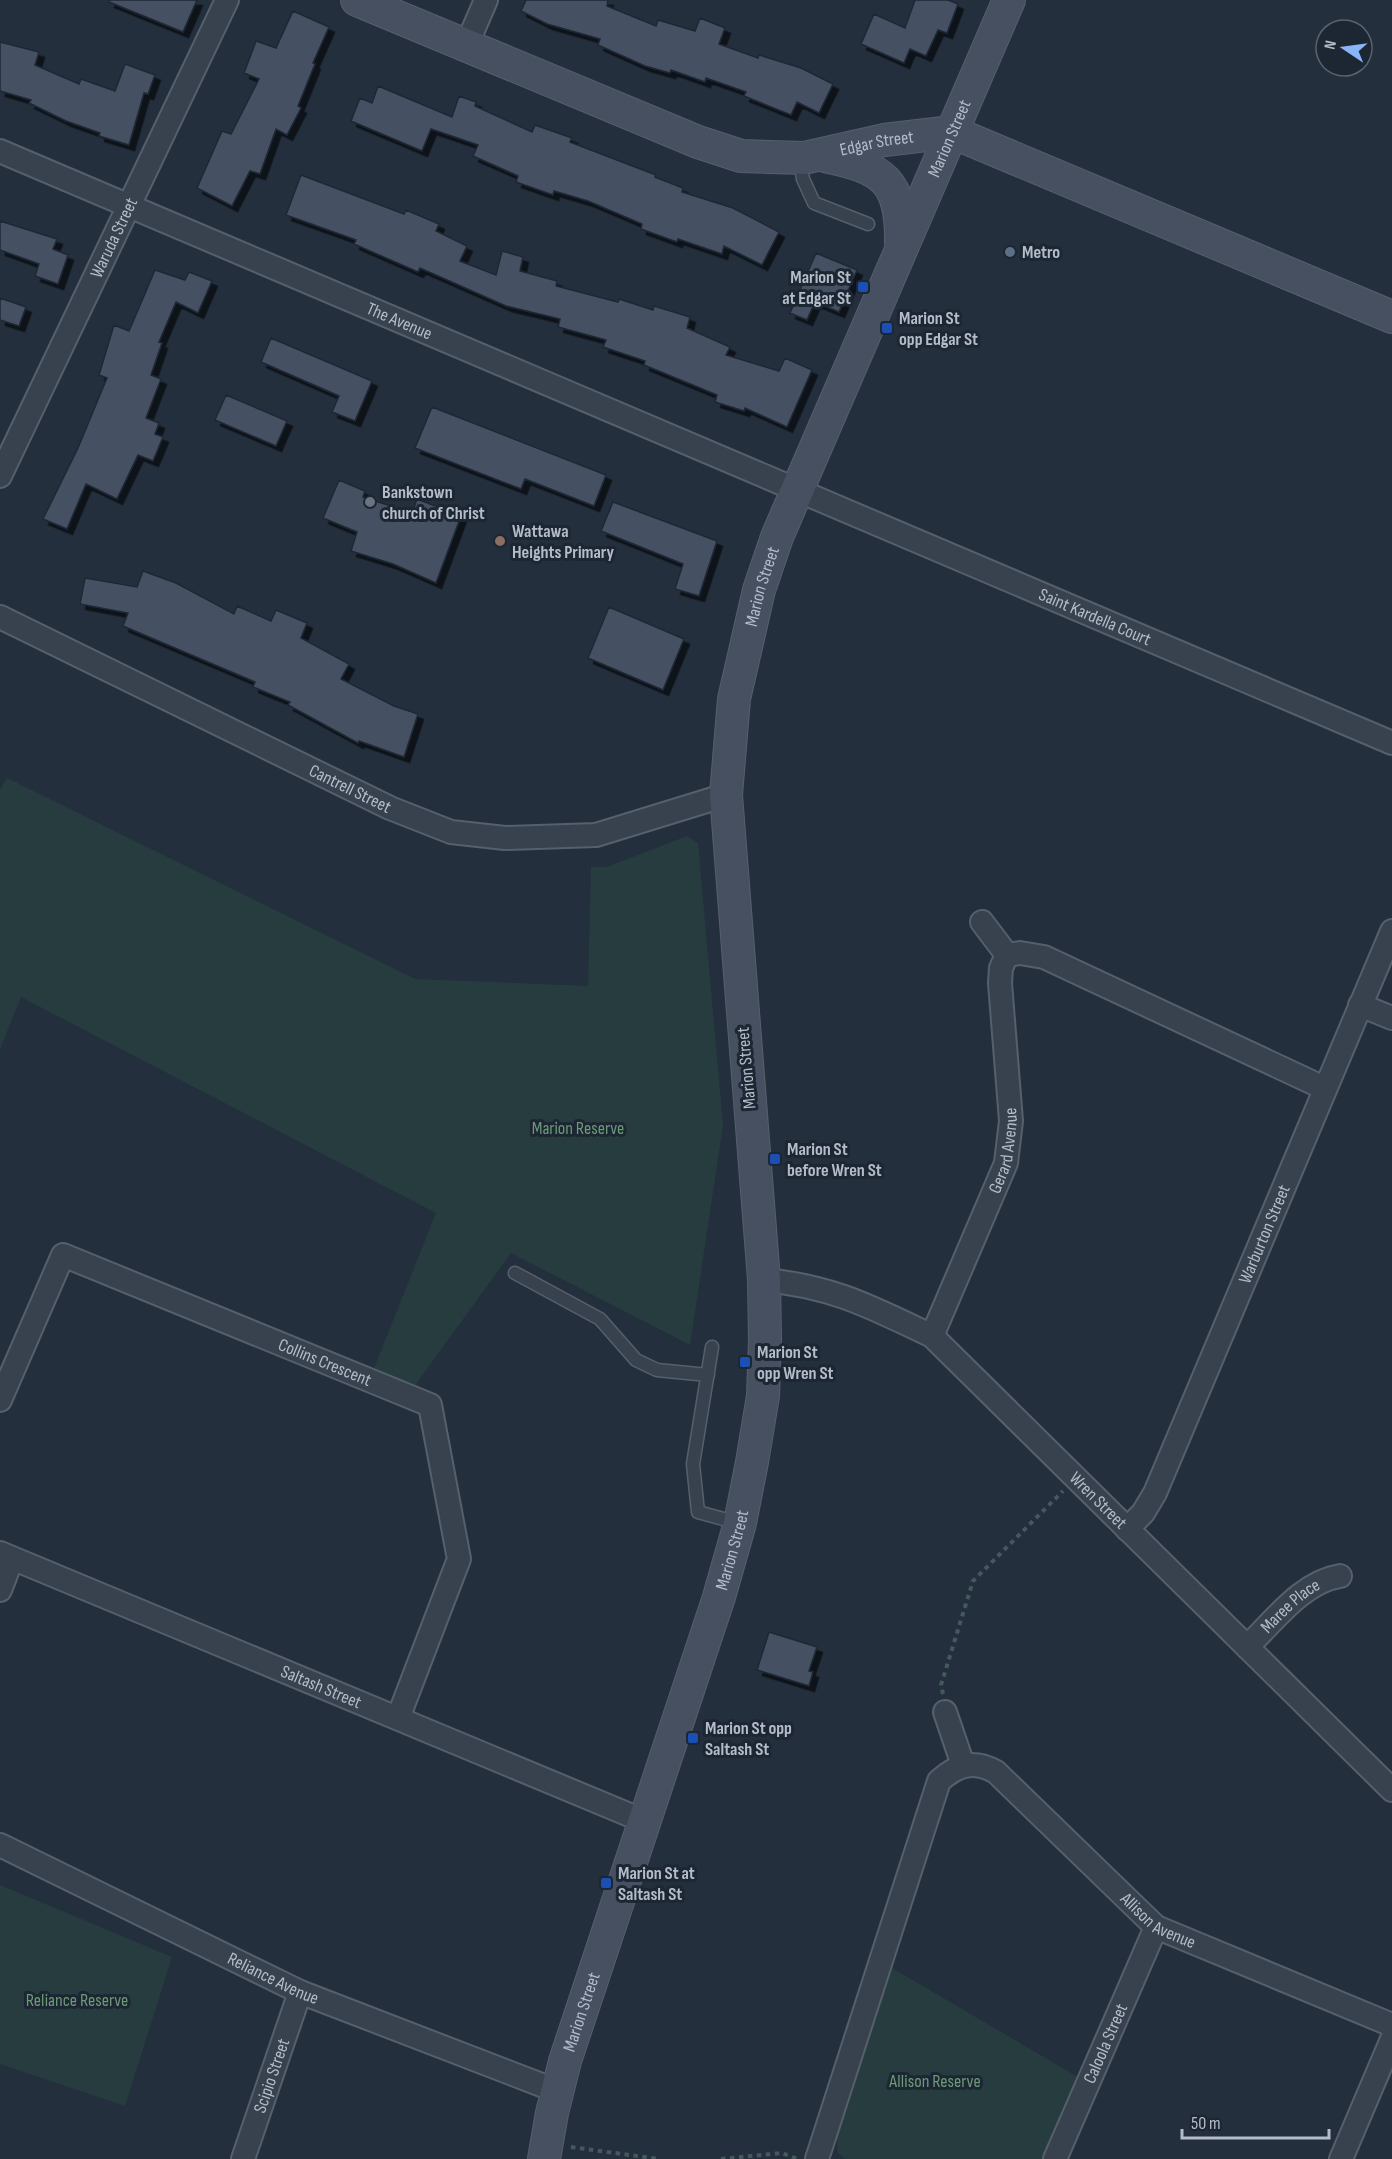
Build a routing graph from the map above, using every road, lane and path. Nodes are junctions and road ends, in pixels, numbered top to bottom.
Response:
1 (227, 0) edge
2 (357, 0) edge
3 (486, 0) edge
4 (1009, 0) edge
5 (467, 44) junction
6 (952, 132) junction
7 (0, 151) edge
8 (811, 157) junction
9 (130, 206) junction
10 (868, 224) dead end
11 (901, 250) junction
12 (1392, 317) edge
13 (0, 476) edge
14 (798, 489) junction
15 (0, 617) edge
16 (1392, 743) edge
17 (726, 795) junction
18 (982, 922) dead end
19 (1392, 931) edge
20 (1007, 955) junction
21 (1360, 1005) junction
22 (1392, 1018) edge
23 (1324, 1088) junction
24 (515, 1273) dead end
25 (764, 1280) junction
26 (932, 1336) junction
27 (712, 1347) dead end
28 (708, 1375) junction
29 (0, 1400) edge
30 (1075, 1479) junction
31 (740, 1523) junction
32 (1127, 1529) junction
33 (6, 1556) edge
34 (1340, 1576) dead end
35 (0, 1590) edge
36 (1247, 1647) junction
37 (945, 1712) joint
38 (398, 1718) junction
39 (963, 1765) junction
40 (1392, 1790) edge
41 (644, 1821) junction
42 (0, 1845) edge
43 (1156, 1927) junction
44 (300, 1992) junction
45 (1392, 2025) edge
46 (1392, 2039) edge
47 (557, 2091) junction
48 (545, 2151) edge
49 (243, 2159) edge
50 (659, 2159) edge
51 (721, 2159) edge
52 (798, 2159) edge
53 (817, 2159) edge
54 (1055, 2159) edge
55 (1341, 2159) edge

1 - 9 street, Waruda Street
2 - 5 main road, Edgar Street
3 - 5 street
4 - 6 main road, Marion Street
5 - 8 main road, Edgar Street
6 - 8 main road, Edgar Street
6 - 11 main road, Marion Street
6 - 12 main road
7 - 9 street, The Avenue
8 - 10 lane
8 - 11 main road
9 - 13 street, Waruda Street
9 - 14 street, The Avenue
11 - 14 main road, Marion Street
14 - 16 street, Saint Kardella Court
14 - 17 main road, Marion Street
15 - 17 street, Cantrell Street
17 - 25 main road, Marion Street
18 - 20 street
19 - 21 street, Warburton Street
20 - 23 street
20 - 26 street, Gerard Avenue
21 - 22 street
21 - 23 street, Warburton Street
23 - 32 street, Warburton Street
24 - 28 lane
25 - 26 street, Wren Street
25 - 31 main road, Marion Street
26 - 30 street, Wren Street
27 - 28 lane
28 - 31 lane
29 - 38 street, Collins Crescent
30 - 32 street, Wren Street
30 - 37 path
31 - 41 main road, Marion Street
32 - 36 street, Wren Street
33 - 35 street
33 - 38 street, Saltash Street
34 - 36 street, Maree Place
36 - 40 street, Wren Street
37 - 39 street
38 - 41 street, Saltash Street
39 - 43 street, Allison Avenue
39 - 53 street
41 - 47 main road, Marion Street
42 - 44 street, Reliance Avenue
43 - 45 street, Allison Avenue
43 - 54 street, Caloola Street
44 - 47 street, Reliance Avenue
44 - 49 street, Scipio Street
46 - 55 street
47 - 48 main road, Marion Street
48 - 50 path
51 - 52 path

